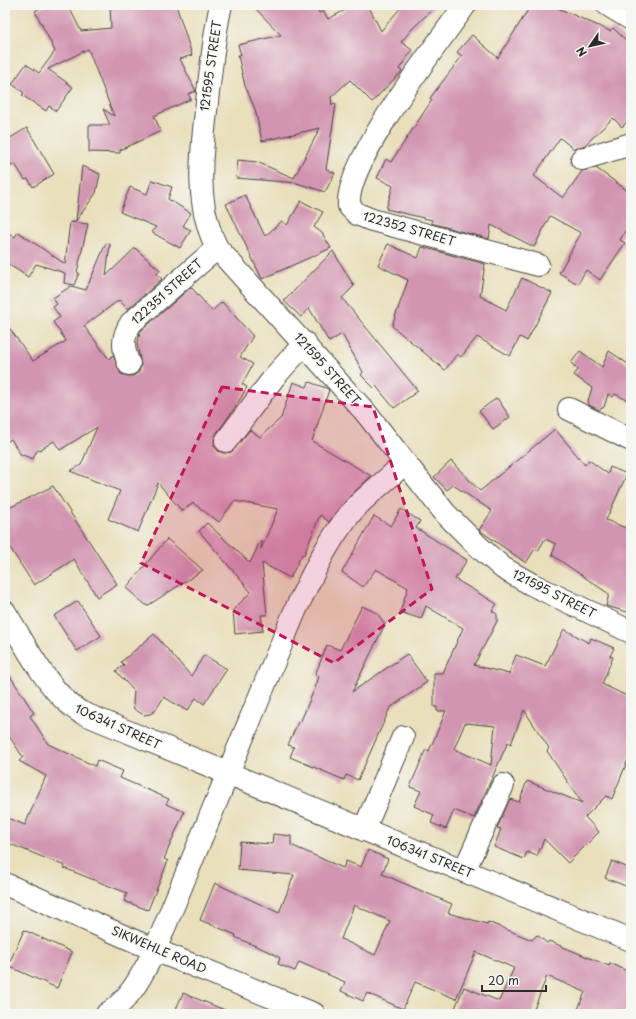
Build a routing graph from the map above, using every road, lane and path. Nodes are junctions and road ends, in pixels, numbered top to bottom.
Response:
1 (221, 5) edge
2 (466, 5) edge
3 (608, 5) edge
4 (631, 19) edge
5 (631, 144) edge
6 (582, 159) dead end
7 (217, 248) junction
8 (538, 265) dead end
9 (305, 343) junction
10 (129, 364) dead end
11 (569, 409) dead end
12 (631, 440) edge
13 (226, 441) dead end
14 (405, 463) junction
15 (5, 612) edge
16 (631, 632) edge
17 (403, 737) dead end
18 (228, 774) junction
19 (503, 785) dead end
20 (364, 830) junction
21 (464, 871) junction
22 (5, 884) edge
23 (631, 940) edge
24 (155, 950) junction
25 (107, 1014) edge
26 (314, 1014) edge

1 - 7 street, 121595 STREET
2 - 8 street, 122352 STREET
3 - 4 street
5 - 6 street
7 - 9 street, 121595 STREET
7 - 10 street, 122351 STREET
9 - 13 street
9 - 14 street, 121595 STREET
11 - 12 street
14 - 16 street, 121595 STREET
14 - 18 street
15 - 18 street, 106341 STREET
17 - 20 street
18 - 20 street, 106341 STREET
18 - 24 street
19 - 21 street
20 - 21 street, 106341 STREET
21 - 23 street, 106341 STREET
22 - 24 street, SIKWEHLE ROAD
24 - 25 street
24 - 26 street, SIKWEHLE ROAD

